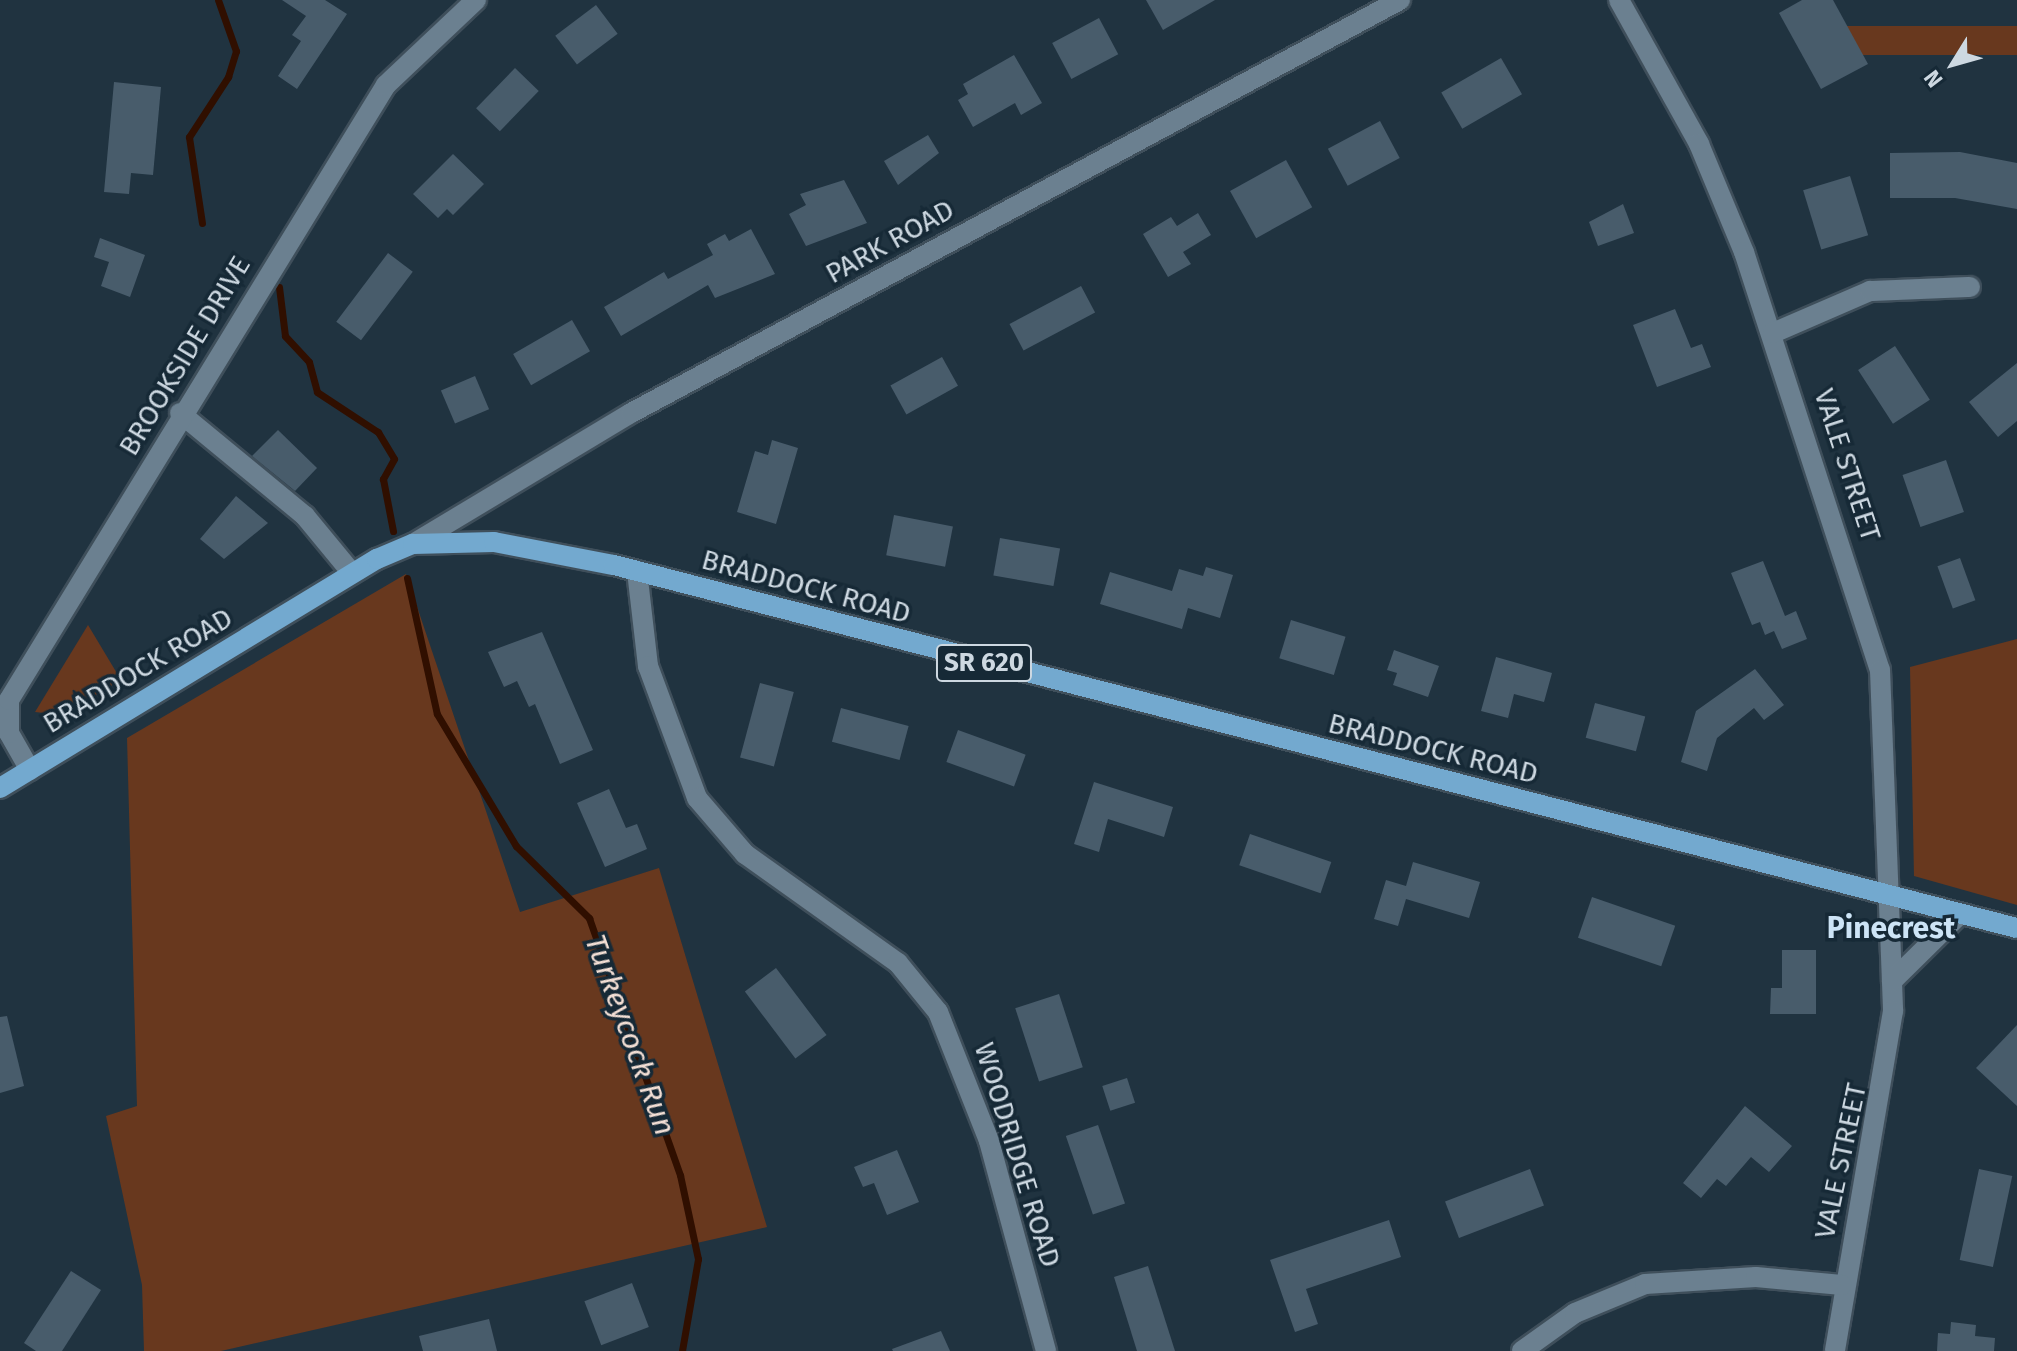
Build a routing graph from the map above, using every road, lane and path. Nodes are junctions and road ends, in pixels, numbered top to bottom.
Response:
1 (476, 0) edge
2 (1400, 0) edge
3 (1619, 0) edge
4 (1970, 287) dead end
5 (1773, 333) junction
6 (180, 413) junction
7 (413, 544) junction
8 (637, 571) junction
9 (352, 573) junction
10 (30, 770) junction
11 (0, 788) edge
12 (1885, 894) junction
13 (1960, 914) junction
14 (2017, 928) edge
15 (1892, 981) junction
16 (1842, 1285) junction
17 (1046, 1351) edge
18 (1522, 1351) edge
19 (1835, 1351) edge

1 - 6 street, BROOKSIDE DRIVE
2 - 7 street, PARK ROAD
3 - 5 street, VALE STREET
4 - 5 street
5 - 12 street, VALE STREET
6 - 9 street
6 - 10 street, BROOKSIDE DRIVE
7 - 8 main road, BRADDOCK ROAD / SR 620
7 - 9 main road, BRADDOCK ROAD / SR 620
8 - 12 main road, BRADDOCK ROAD / SR 620
8 - 17 street, WOODRIDGE ROAD
9 - 10 main road, BRADDOCK ROAD / SR 620
10 - 11 main road, BRADDOCK ROAD / SR 620
12 - 13 main road, BRADDOCK ROAD / SR 620
12 - 15 street, VALE STREET
13 - 14 main road, BRADDOCK ROAD / SR 620
13 - 15 street
15 - 16 street, VALE STREET
16 - 18 street
16 - 19 street, VALE STREET

